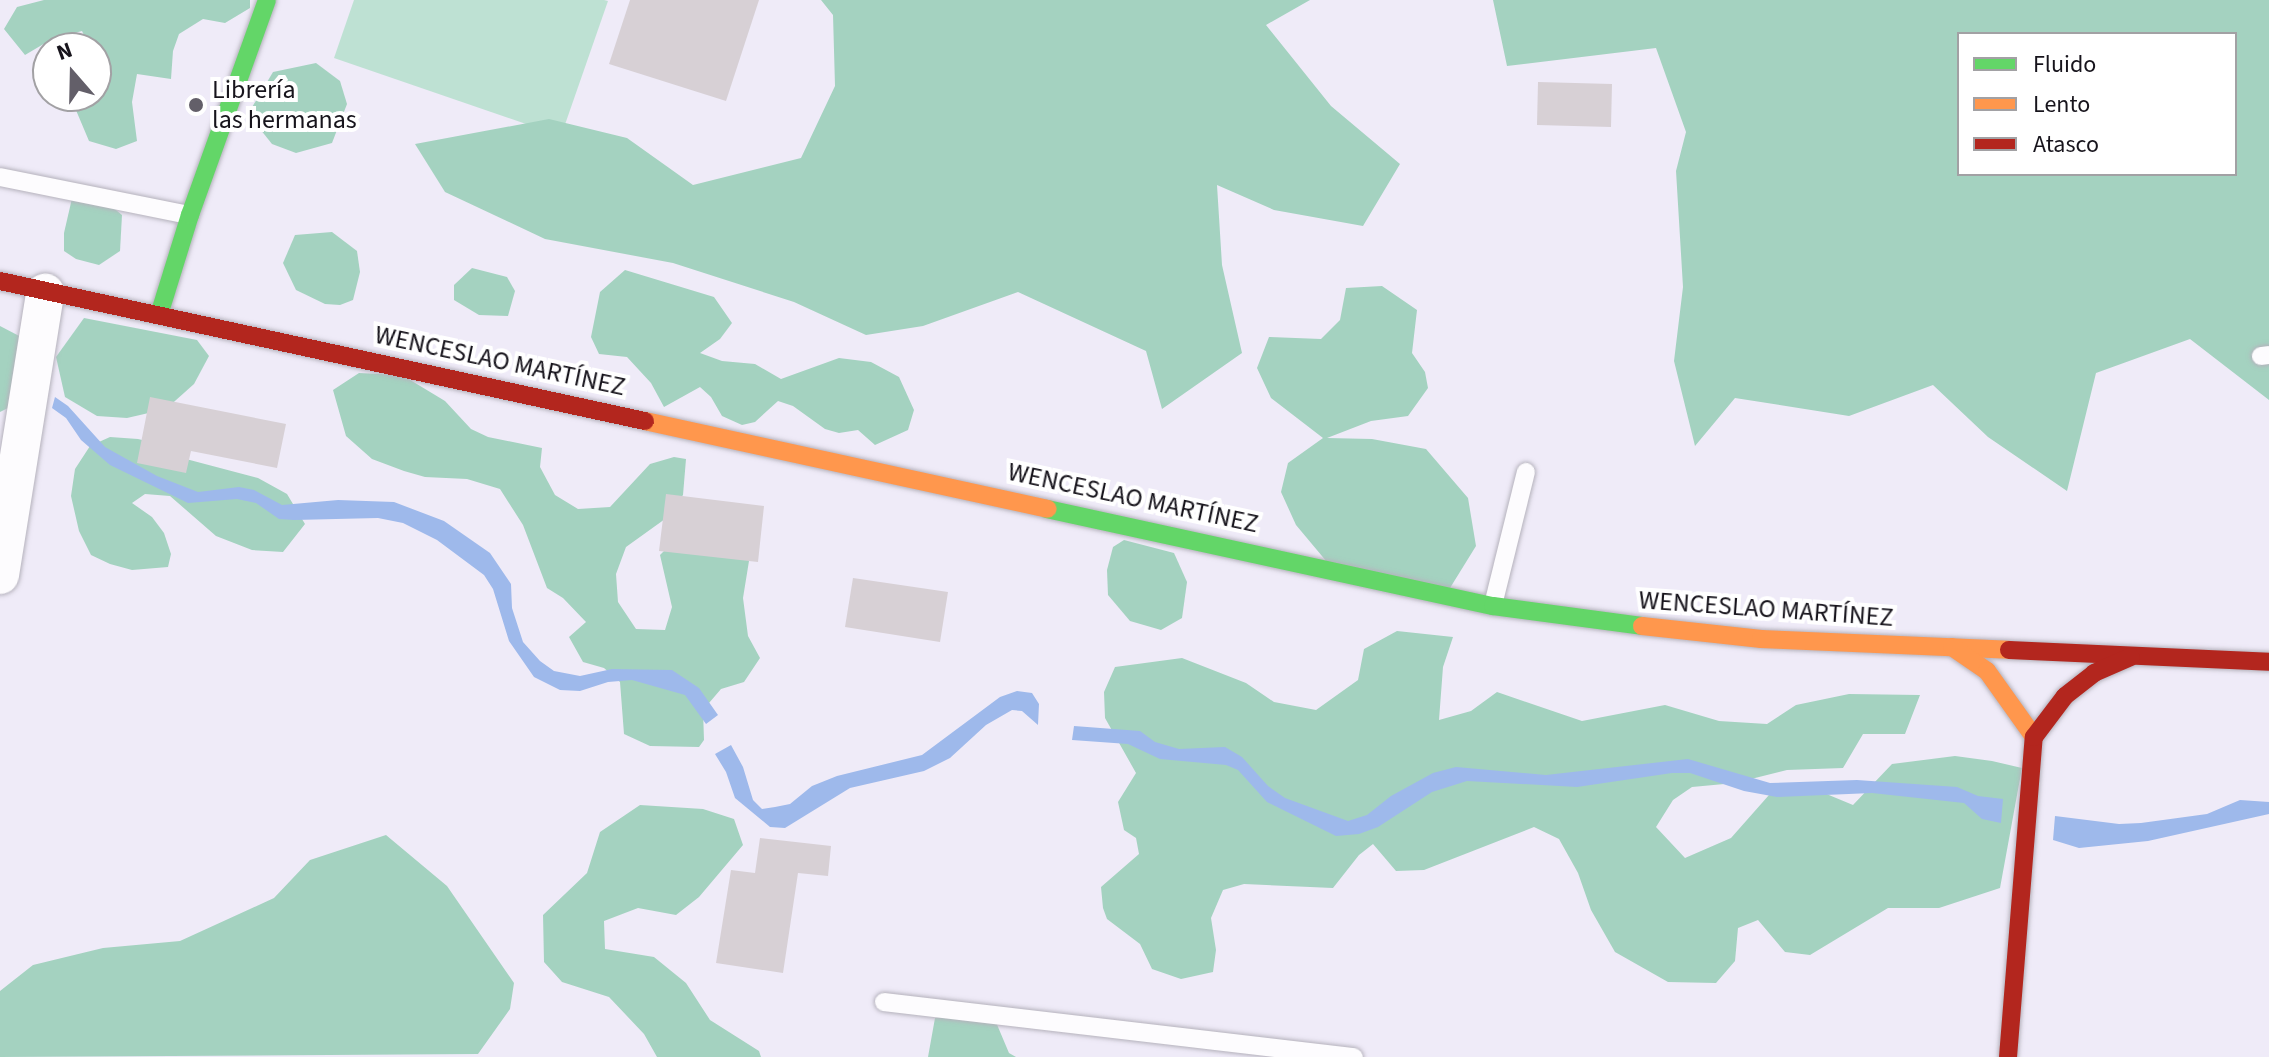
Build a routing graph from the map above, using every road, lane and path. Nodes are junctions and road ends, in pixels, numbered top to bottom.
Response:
1 (267, 0) edge
2 (0, 177) edge
3 (190, 215) junction
4 (0, 281) edge
5 (45, 293) junction
6 (159, 315) junction
7 (10, 448) edge
8 (1526, 472) dead end
9 (0, 575) edge
10 (1493, 606) junction
11 (1952, 647) junction
12 (2133, 656) junction
13 (2269, 662) edge
14 (2034, 737) junction
15 (884, 1002) dead end
16 (1354, 1057) edge
17 (2008, 1057) edge

1 - 3 main road
2 - 3 lane
3 - 6 main road
4 - 5 main road, WENCESLAO MARTÍNEZ
5 - 6 main road, WENCESLAO MARTÍNEZ
5 - 7 street
6 - 10 main road, WENCESLAO MARTÍNEZ
7 - 9 street
8 - 10 lane
10 - 11 main road, WENCESLAO MARTÍNEZ
11 - 12 main road, WENCESLAO MARTÍNEZ
11 - 14 main road
12 - 13 main road, WENCESLAO MARTÍNEZ
12 - 14 main road
14 - 17 main road
15 - 16 lane

